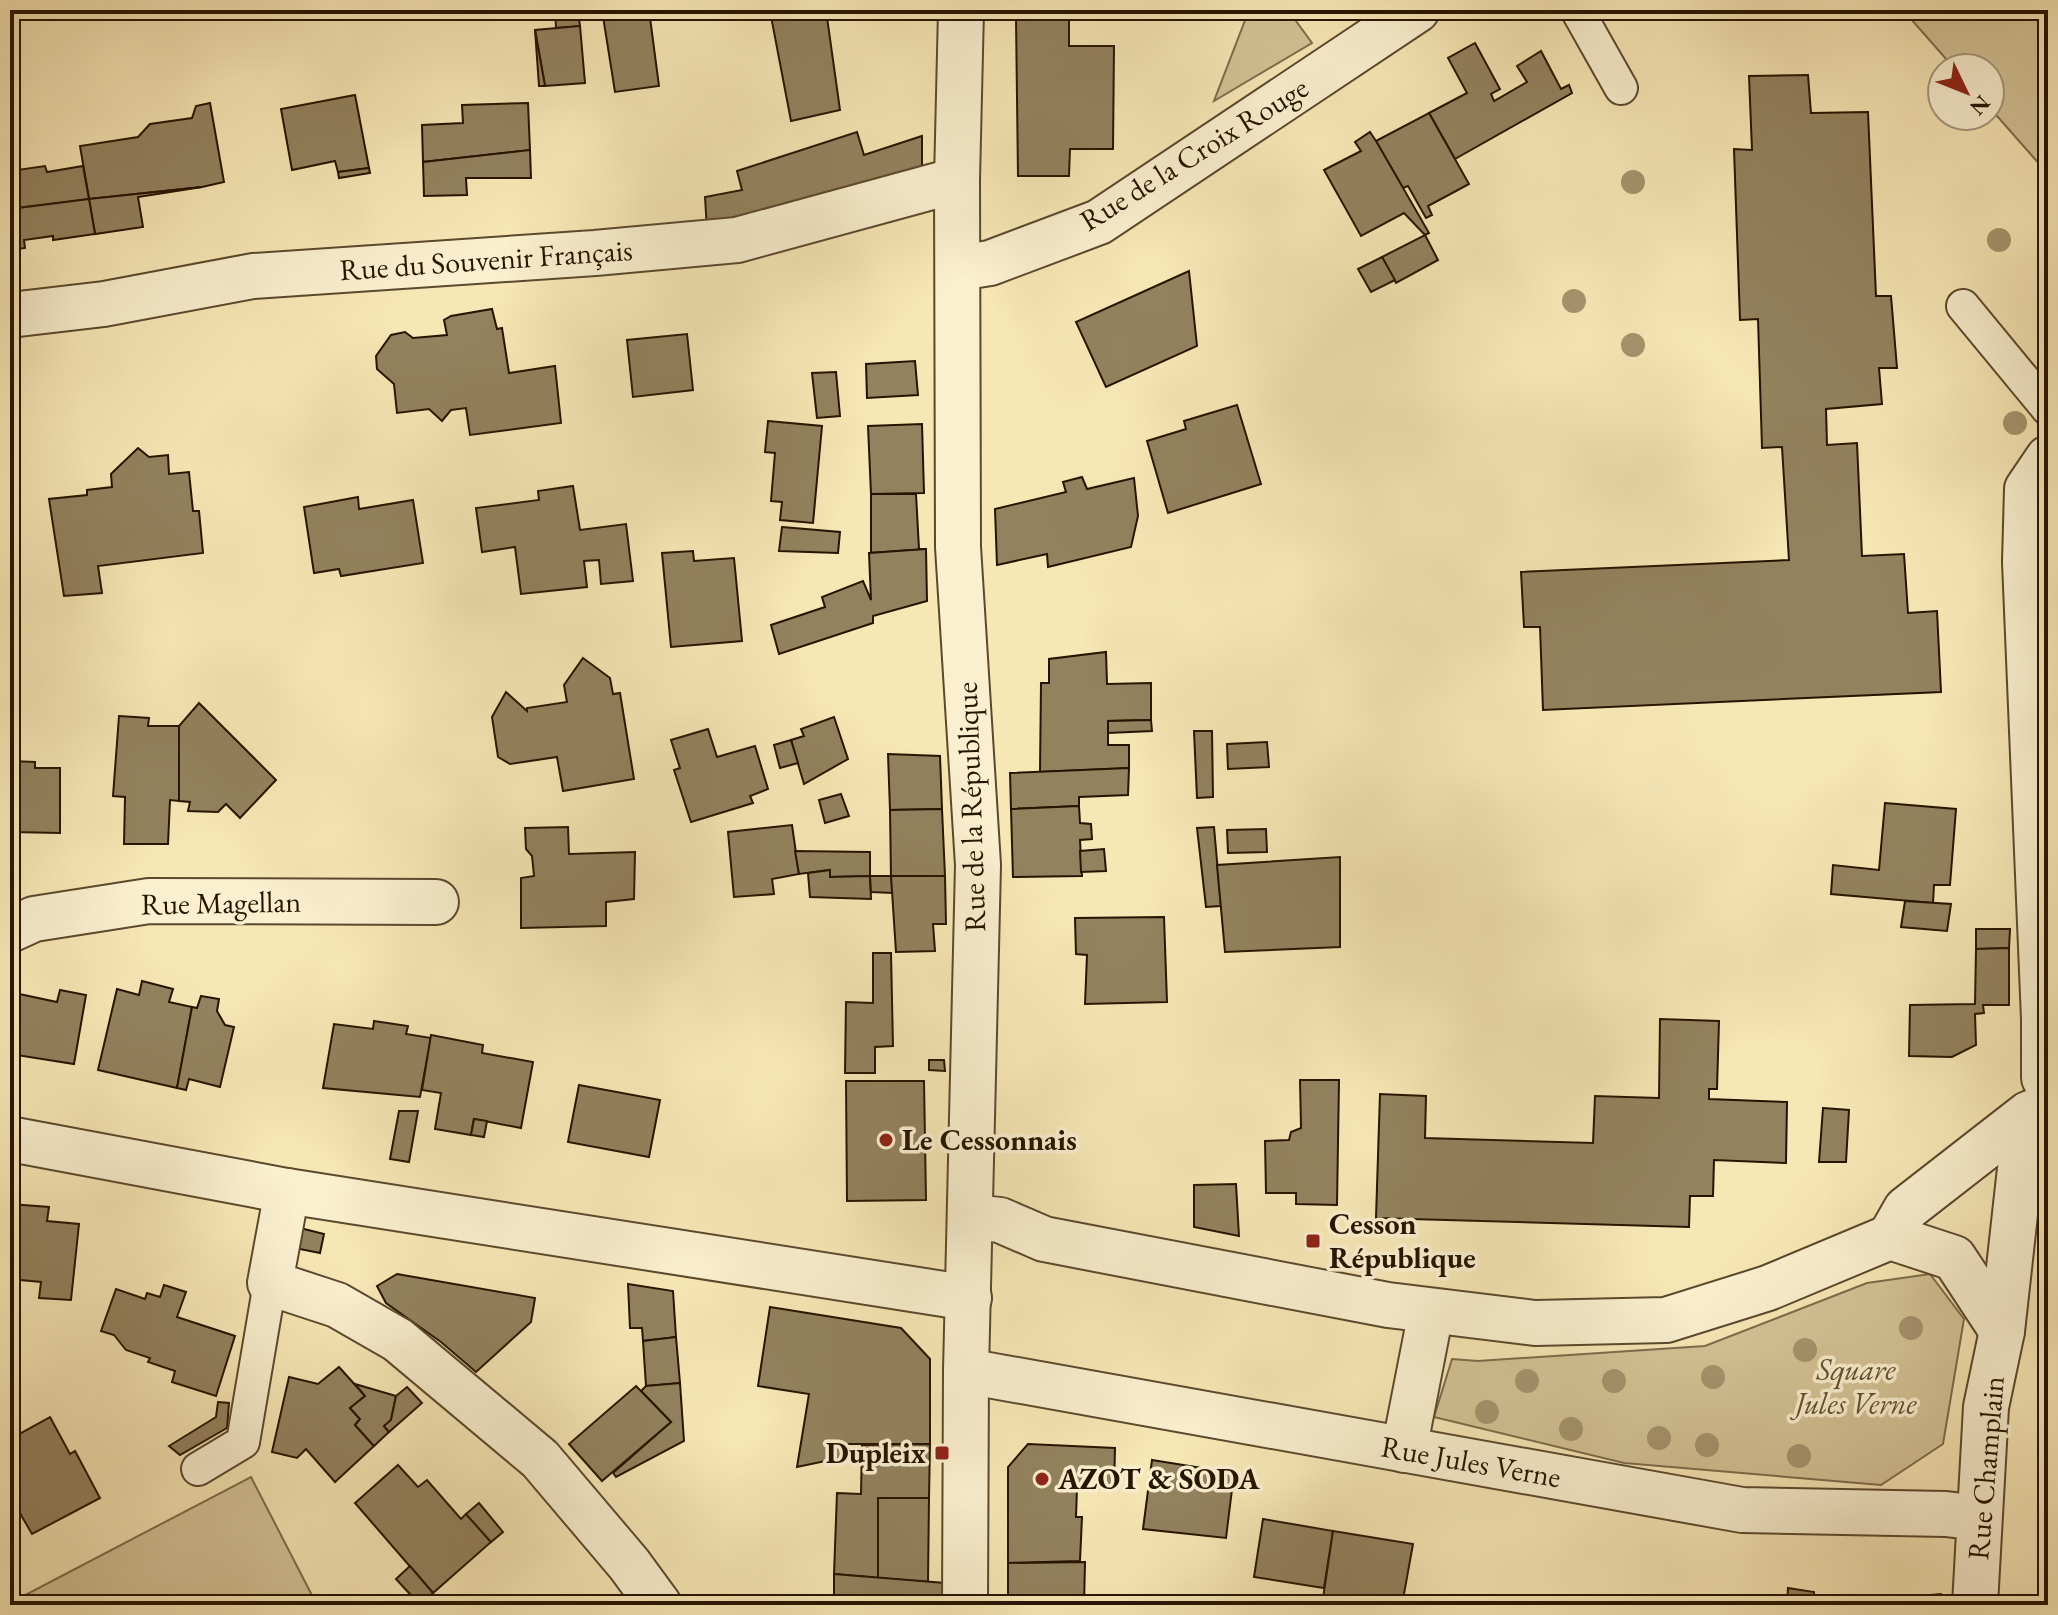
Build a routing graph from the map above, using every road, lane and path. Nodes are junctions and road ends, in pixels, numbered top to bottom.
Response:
1 (961, 10) edge
2 (1417, 10) edge
3 (1577, 10) edge
4 (1621, 88) dead end
5 (957, 180) junction
6 (958, 268) junction
7 (1963, 306) dead end
8 (10, 315) edge
9 (2048, 409) edge
10 (2048, 458) edge
11 (436, 902) dead end
12 (10, 930) edge
13 (2048, 1085) edge
14 (2048, 1106) edge
15 (2048, 1120) edge
16 (10, 1139) edge
17 (287, 1191) junction
18 (971, 1217) junction
19 (1890, 1237) junction
20 (270, 1283) junction
21 (969, 1298) junction
22 (1431, 1312) junction
23 (2002, 1331) junction
24 (966, 1371) junction
25 (1404, 1450) junction
26 (198, 1469) dead end
27 (1979, 1518) junction
28 (659, 1605) edge
29 (965, 1605) edge
30 (1975, 1605) edge

1 - 5 street, Rue de la République
2 - 6 street, Rue de la Croix Rouge
3 - 4 lane
5 - 6 street, Rue de la République
5 - 8 street, Rue du Souvenir Français
6 - 18 street, Rue de la République
7 - 9 lane
10 - 13 street
11 - 12 street, Rue Magellan
14 - 19 street
15 - 23 street, Rue Champlain
16 - 17 street
17 - 20 street
17 - 21 street
18 - 21 street, Rue de la République
18 - 22 street
19 - 22 street
19 - 23 street
20 - 26 lane
20 - 28 street
21 - 24 street, Rue de la République
22 - 25 street
23 - 27 street, Rue Champlain
24 - 25 street, Rue Jules Verne
24 - 29 street, Rue de la République
25 - 27 street, Rue Jules Verne
27 - 30 street, Rue Champlain

